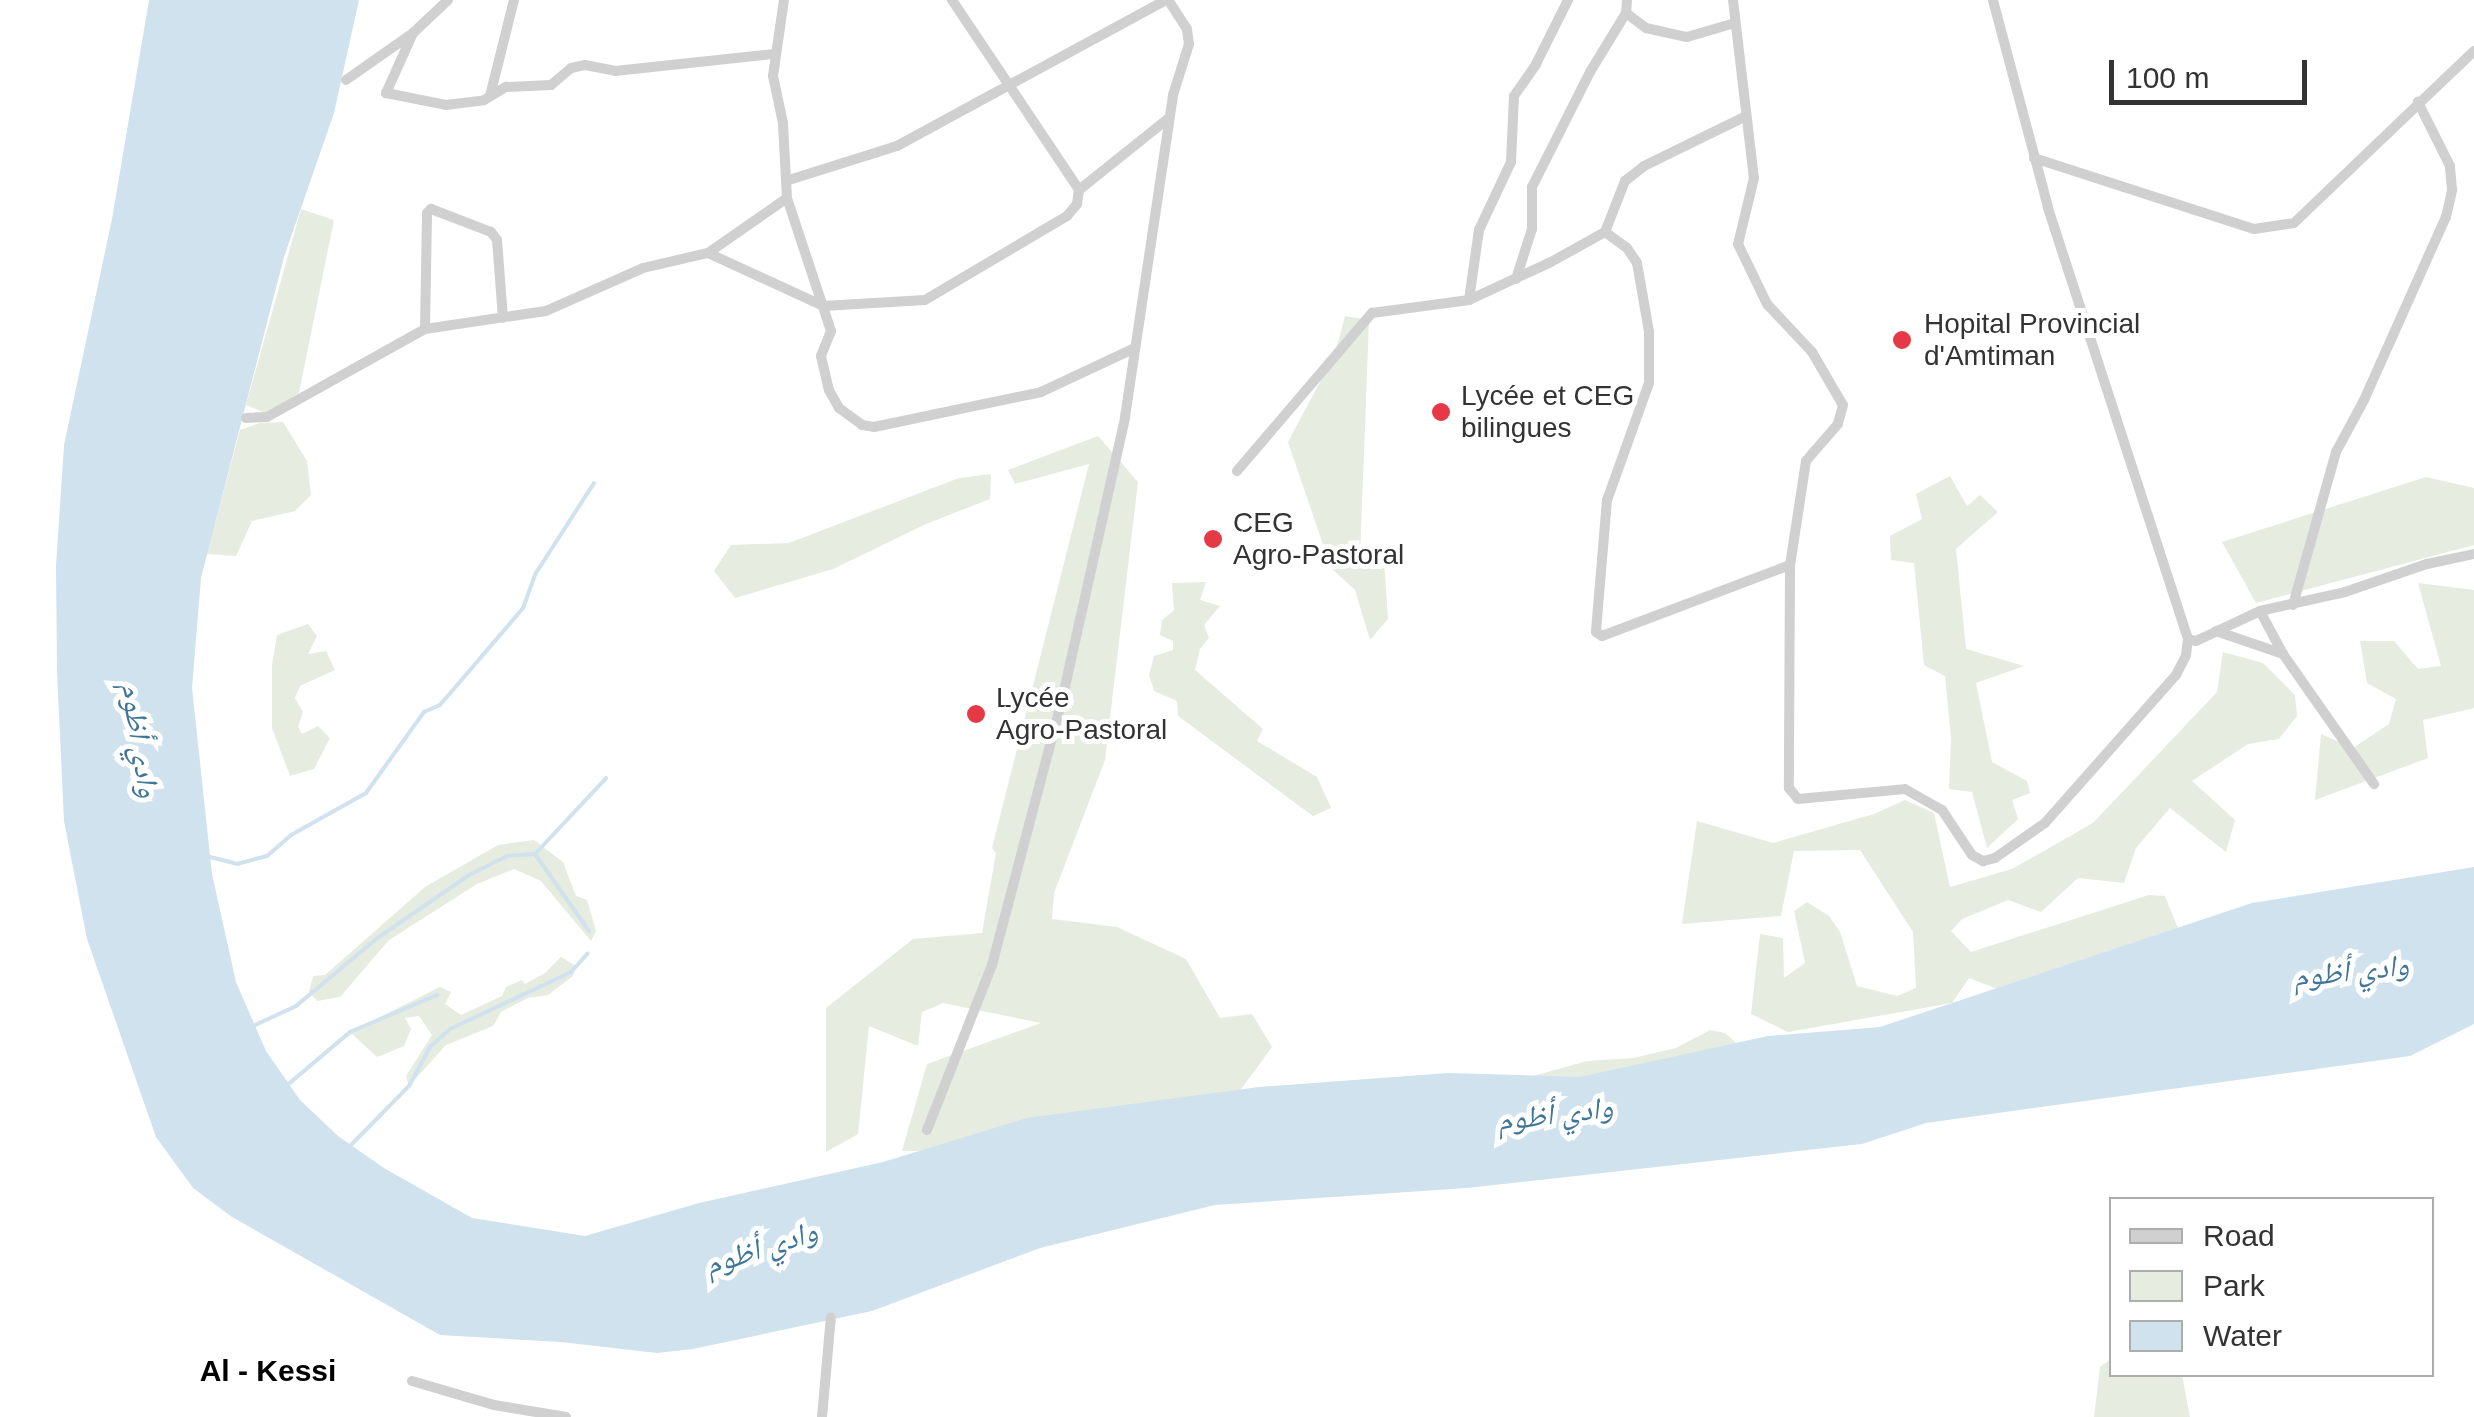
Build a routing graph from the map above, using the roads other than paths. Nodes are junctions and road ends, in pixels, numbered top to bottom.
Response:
1 (448, 0) edge
2 (514, 0) edge
3 (784, 0) edge
4 (952, 0) edge
5 (1167, 0) edge
6 (1568, 0) edge
7 (1627, 0) edge
8 (1733, 0) edge
9 (1993, 0) edge
10 (1626, 14) junction
11 (1735, 23) junction
12 (414, 33) junction
13 (2474, 51) edge
14 (775, 54) junction
15 (346, 80) dead end
16 (1009, 89) junction
17 (490, 98) junction
18 (2418, 102) junction
19 (1170, 117) junction
20 (1744, 117) junction
21 (2034, 158) junction
22 (788, 180) junction
23 (1079, 190) junction
24 (787, 198) junction
25 (1604, 232) junction
26 (708, 252) junction
27 (1516, 280) junction
28 (1469, 300) junction
29 (823, 306) junction
30 (503, 318) junction
31 (424, 329) junction
32 (1135, 348) junction
33 (246, 418) dead end
34 (1237, 470) dead end
35 (2474, 554) edge
36 (1790, 565) junction
37 (2292, 605) junction
38 (2260, 612) junction
39 (2216, 630) junction
40 (2188, 639) junction
41 (2283, 654) junction
42 (2374, 784) dead end
43 (927, 1130) dead end
44 (831, 1317) dead end
45 (412, 1381) dead end
46 (566, 1417) edge
47 (822, 1417) edge

1 - 12 street
2 - 17 street
3 - 14 street
4 - 16 street
5 - 16 street
5 - 19 street
6 - 28 street
7 - 10 street
8 - 11 street
9 - 21 street
10 - 11 street
10 - 27 street
11 - 20 street
12 - 15 street
12 - 17 street
13 - 18 street
14 - 17 street
14 - 22 street
16 - 22 street
16 - 23 street
18 - 21 street
18 - 37 street
19 - 23 street
19 - 32 street
20 - 25 street
20 - 36 street
21 - 40 street
22 - 24 street
23 - 29 street
24 - 26 street
24 - 29 street
25 - 27 street
25 - 36 street
26 - 29 street
26 - 30 street
27 - 28 street
28 - 34 street
29 - 32 street
30 - 31 street
30 - 31 street
31 - 33 street
32 - 43 street
35 - 37 street
36 - 40 street
37 - 38 street
38 - 39 street
38 - 41 street
39 - 40 street
39 - 41 street
41 - 42 street
44 - 47 street
45 - 46 street

